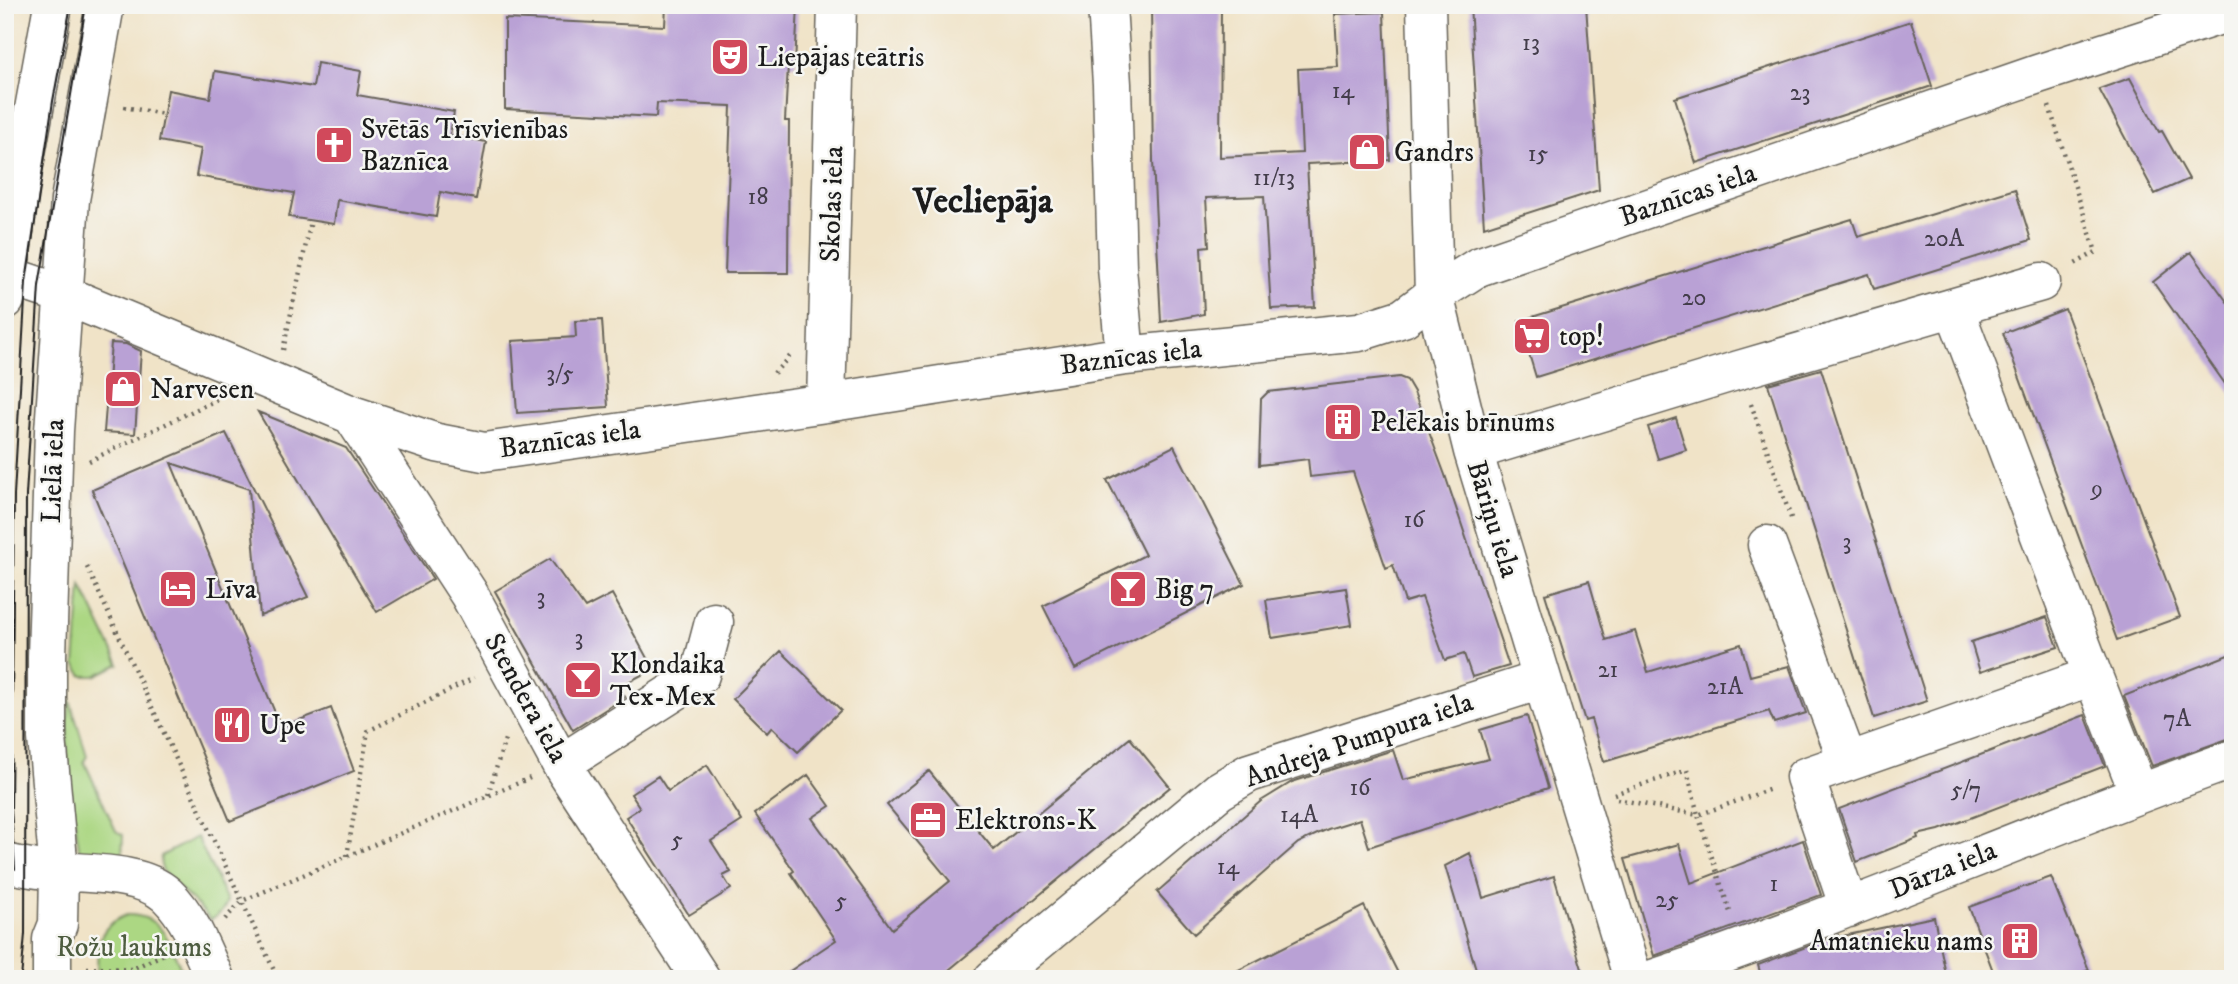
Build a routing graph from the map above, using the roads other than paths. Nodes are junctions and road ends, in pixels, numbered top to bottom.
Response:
1 (53, 5) edge
2 (105, 5) edge
3 (837, 5) edge
4 (1107, 5) edge
5 (1426, 5) edge
6 (2233, 10) edge
7 (20, 97) edge
8 (102, 106) junction
9 (2041, 282) road end
10 (6, 288) edge
11 (62, 294) junction
12 (1434, 295) junction
13 (1954, 308) junction
14 (1125, 356) junction
15 (826, 402) junction
16 (352, 415) junction
17 (1473, 451) junction
18 (1767, 545) dead end
19 (714, 622) dead end
20 (2093, 676) junction
21 (1541, 680) junction
22 (2233, 759) edge
23 (1848, 762) junction
24 (561, 764) junction
25 (2139, 793) junction
26 (9, 856) edge
27 (59, 871) junction
28 (1849, 908) junction
29 (52, 939) junction
30 (69, 974) edge
31 (215, 979) edge
32 (701, 979) edge
33 (993, 979) edge
34 (1633, 979) edge
35 (1653, 979) edge

1 - 7 street
2 - 8 street, Lielā iela
3 - 15 street, Skolas iela
4 - 14 street
5 - 12 street, Bāriņu iela
6 - 12 street, Baznīcas iela
7 - 8 street
7 - 10 street
8 - 11 street, Lielā iela
9 - 13 street
10 - 11 street, Baznīcas iela
11 - 16 street, Baznīcas iela
11 - 27 street, Lielā iela
12 - 14 street, Baznīcas iela
12 - 17 street, Bāriņu iela
13 - 17 street
13 - 20 street
14 - 15 street, Baznīcas iela
15 - 16 street, Baznīcas iela
16 - 24 street, Stendera iela
17 - 21 street, Bāriņu iela
18 - 23 street
19 - 24 street
20 - 23 street
20 - 25 street
21 - 33 street, Andreja Pumpura iela
21 - 34 street, Bāriņu iela
22 - 25 street, Dārza iela
23 - 28 street
24 - 32 street, Stendera iela
25 - 28 street, Dārza iela
26 - 27 street
26 - 29 street, Lielā iela
27 - 29 street, Lielā iela
27 - 31 street
28 - 35 street, Dārza iela
29 - 30 street, Lielā iela

